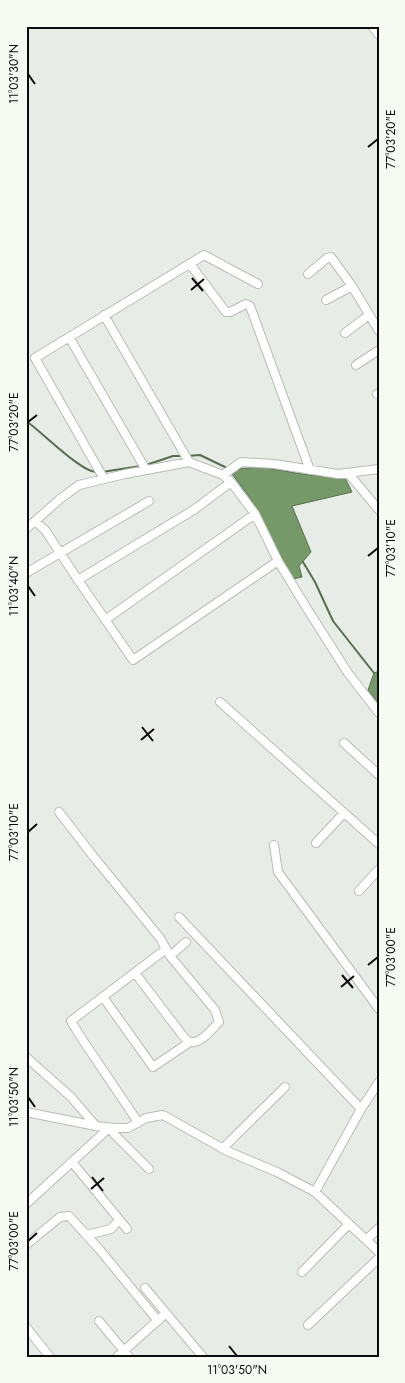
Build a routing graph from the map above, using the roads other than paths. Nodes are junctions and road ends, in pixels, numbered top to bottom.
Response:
1 (372, 26) edge
2 (379, 35) edge
3 (190, 264) junction
4 (308, 274) dead end
5 (258, 284) dead end
6 (352, 286) junction
7 (326, 300) dead end
8 (104, 315) junction
9 (369, 315) junction
10 (379, 331) edge
11 (345, 333) dead end
12 (69, 337) junction
13 (379, 350) edge
14 (356, 365) dead end
15 (187, 458) junction
16 (144, 467) junction
17 (379, 469) edge
18 (310, 470) junction
19 (228, 471) junction
20 (348, 473) junction
21 (101, 474) junction
22 (231, 482) junction
23 (149, 500) dead end
24 (379, 510) edge
25 (255, 514) junction
26 (35, 522) junction
27 (26, 529) edge
28 (60, 553) junction
29 (278, 561) junction
30 (26, 573) edge
31 (78, 580) junction
32 (105, 620) junction
33 (220, 702) dead end
34 (379, 713) edge
35 (344, 743) dead end
36 (379, 775) edge
37 (59, 812) dead end
38 (344, 813) junction
39 (316, 843) dead end
40 (274, 844) dead end
41 (379, 844) edge
42 (379, 869) edge
43 (359, 891) dead end
44 (179, 917) dead end
45 (186, 942) dead end
46 (168, 953) junction
47 (135, 974) junction
48 (102, 997) junction
49 (379, 1009) edge
50 (190, 1042) junction
51 (26, 1057) edge
52 (379, 1082) edge
53 (285, 1087) dead end
54 (361, 1108) junction
55 (26, 1112) edge
56 (138, 1122) junction
57 (96, 1126) junction
58 (110, 1128) junction
59 (223, 1148) junction
60 (72, 1162) junction
61 (149, 1169) dead end
62 (315, 1192) junction
63 (26, 1204) edge
64 (119, 1220) junction
65 (349, 1224) junction
66 (379, 1228) edge
67 (127, 1229) dead end
68 (86, 1235) junction
69 (366, 1240) junction
70 (26, 1245) edge
71 (379, 1252) edge
72 (379, 1258) edge
73 (302, 1272) dead end
74 (145, 1288) dead end
75 (166, 1313) junction
76 (99, 1321) dead end
77 (158, 1321) junction
78 (308, 1325) dead end
79 (26, 1327) edge
80 (127, 1354) edge
81 (47, 1356) edge
82 (117, 1357) edge
83 (202, 1357) edge

1 - 2 street
3 - 5 street
3 - 8 street
3 - 18 street
4 - 6 street
6 - 7 street
6 - 9 street
8 - 12 street
8 - 15 street
9 - 10 street
9 - 11 street
12 - 16 street
12 - 21 street
13 - 14 street
15 - 16 street
15 - 19 street
16 - 21 street
17 - 20 street
18 - 19 street
18 - 20 street
19 - 22 street
20 - 24 street
21 - 26 street
22 - 25 street
22 - 31 street
23 - 28 street
25 - 29 street
25 - 32 street
26 - 27 street
26 - 28 street
28 - 30 street
28 - 31 street
29 - 32 street
29 - 34 street
31 - 32 street
33 - 38 street
35 - 36 street
37 - 46 street
38 - 39 street
38 - 41 street
40 - 49 street
42 - 43 street
44 - 54 street
45 - 46 street
46 - 47 street
46 - 50 street
47 - 48 street
47 - 50 street
48 - 50 street
48 - 56 street
51 - 57 street
52 - 54 street
53 - 59 street
54 - 62 street
55 - 57 street
56 - 58 street
56 - 59 street
57 - 58 street
58 - 60 street
58 - 61 street
59 - 62 street
60 - 63 street
60 - 64 street
62 - 65 street
64 - 67 street
64 - 68 street
65 - 69 street
65 - 73 street
66 - 69 street
68 - 70 street
68 - 77 street
69 - 71 street
72 - 78 street
74 - 75 street
75 - 77 street
75 - 83 street
76 - 80 street
77 - 80 street
79 - 81 street
80 - 82 street

